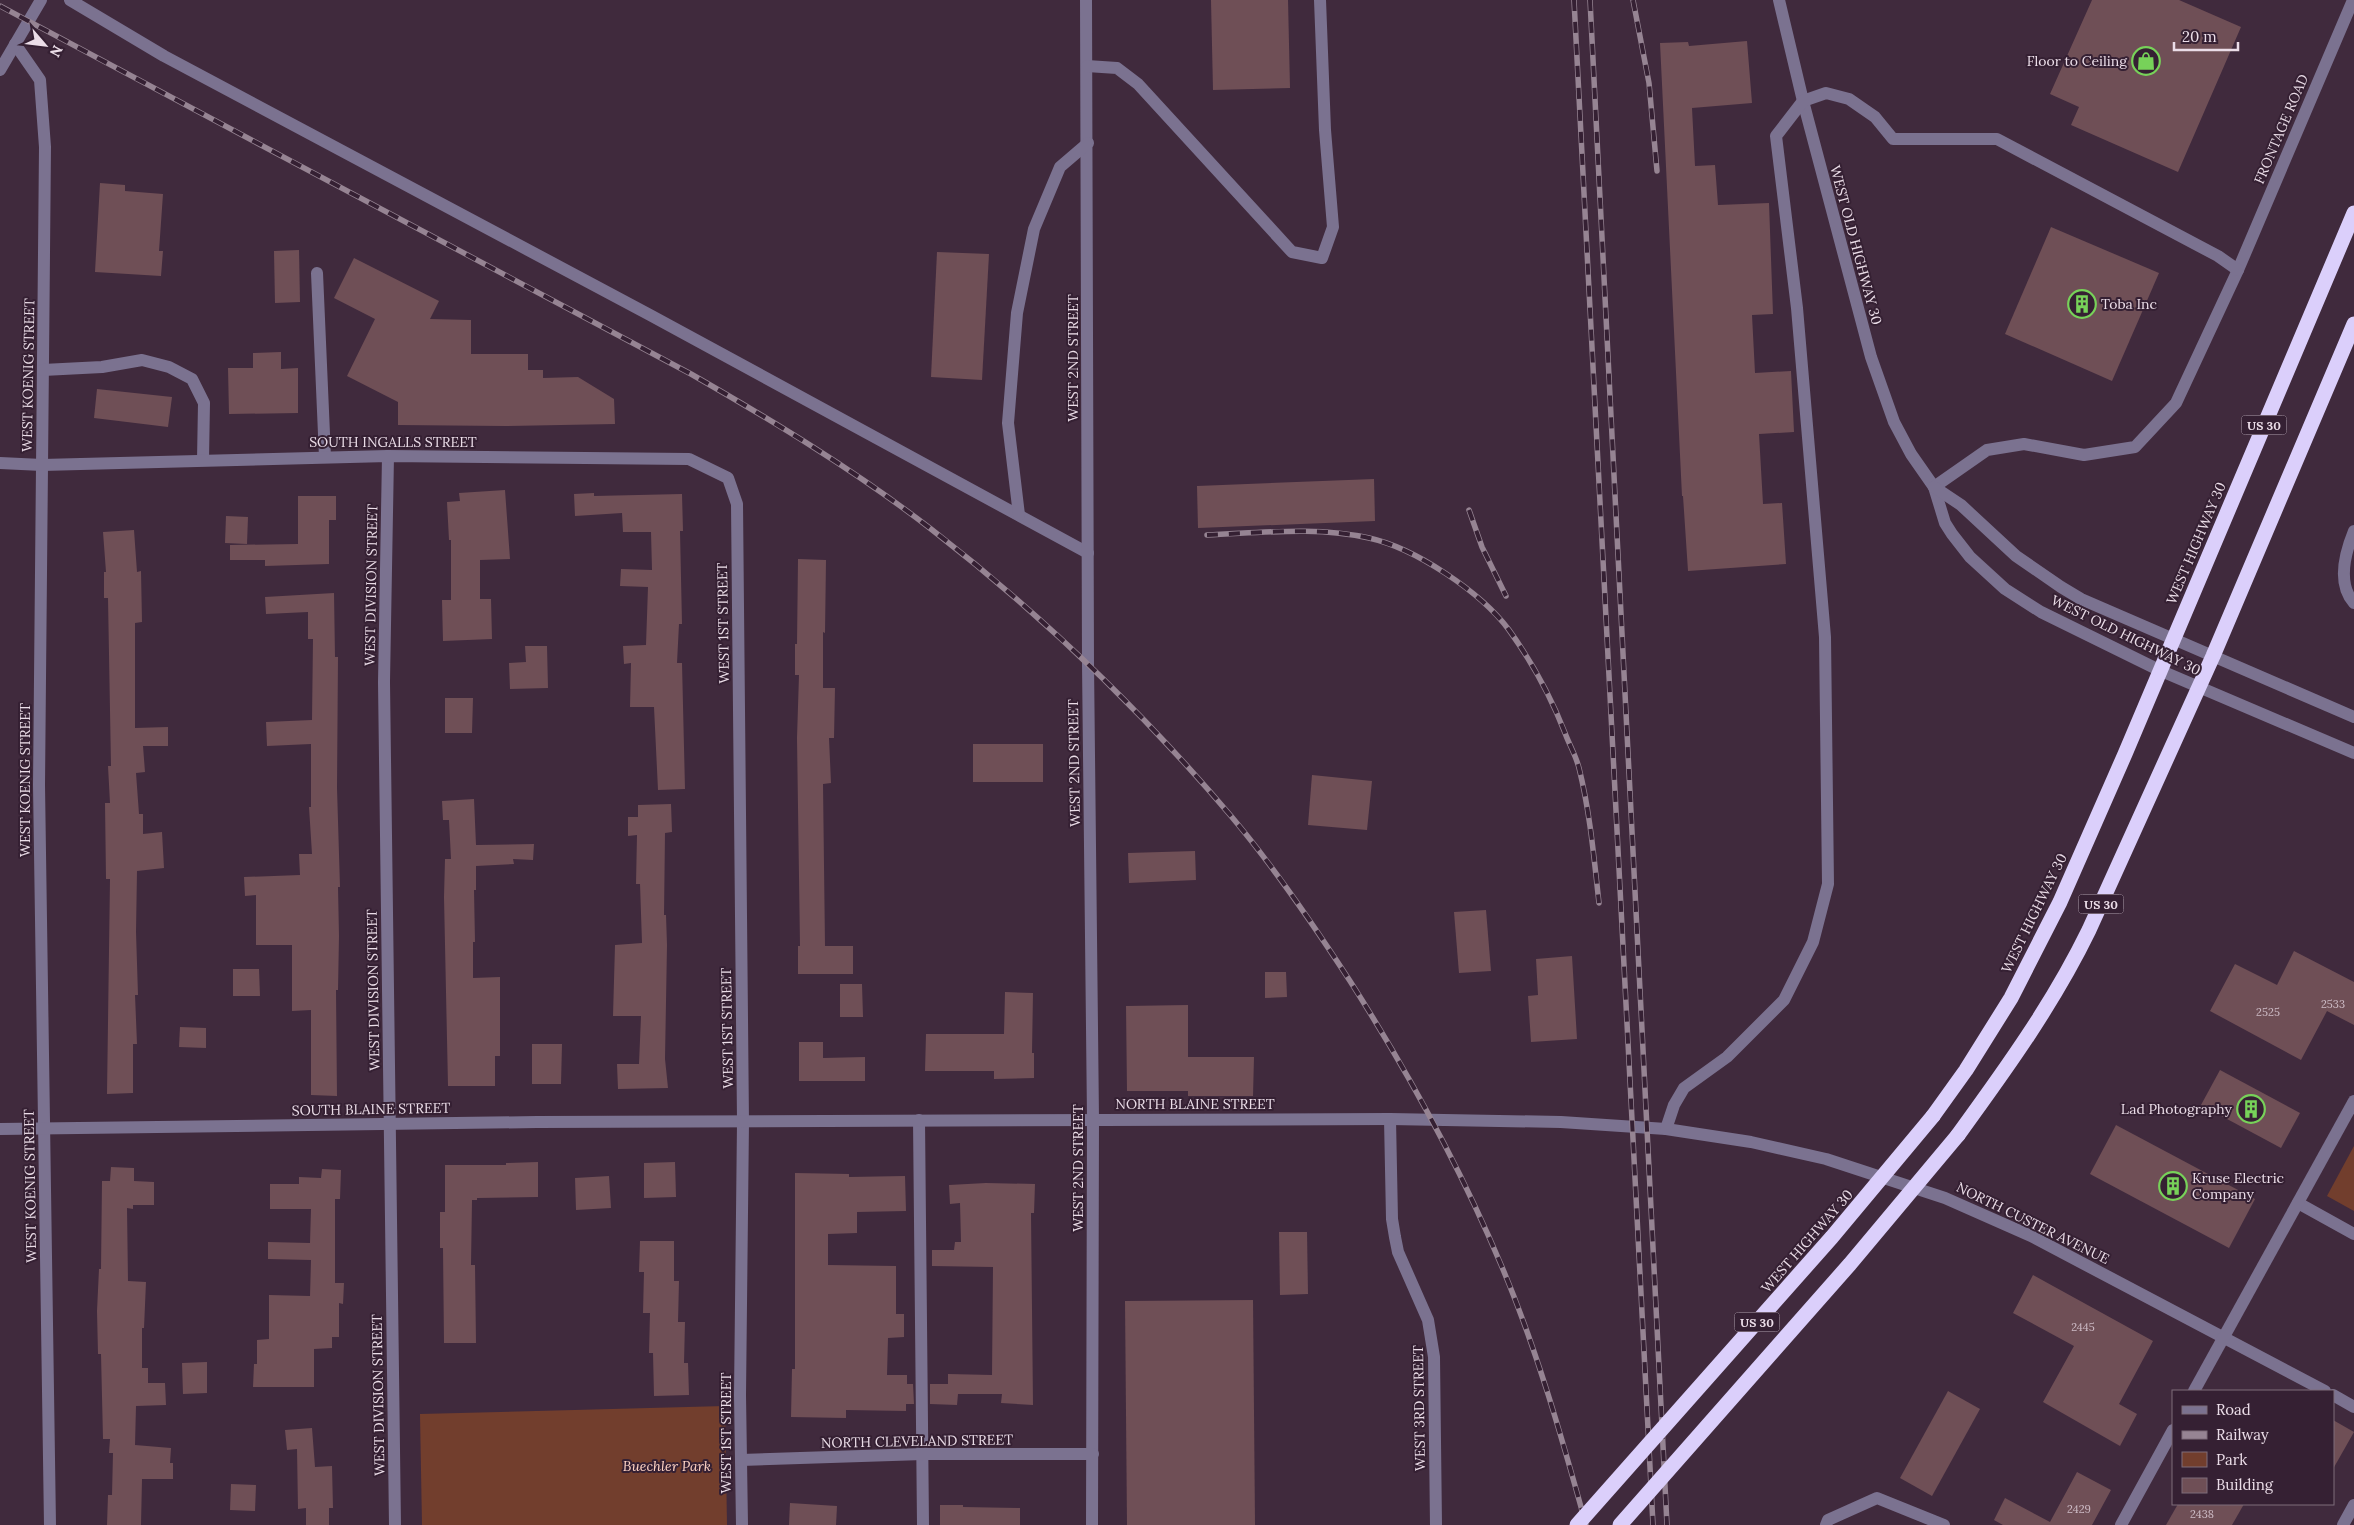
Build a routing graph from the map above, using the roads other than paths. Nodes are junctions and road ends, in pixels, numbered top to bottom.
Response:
1 (41, 0) edge
2 (70, 0) edge
3 (1086, 0) edge
4 (1320, 0) edge
5 (1779, 0) edge
6 (2353, 0) edge
7 (15, 44) junction
8 (1087, 66) junction
9 (0, 70) edge
10 (1803, 100) junction
11 (1088, 143) junction
12 (2354, 213) edge
13 (2238, 270) junction
14 (317, 273) dead end
15 (2354, 324) edge
16 (43, 370) junction
17 (388, 456) junction
18 (325, 457) junction
19 (203, 460) junction
20 (0, 463) edge
21 (42, 465) junction
22 (1934, 487) junction
23 (1019, 515) junction
24 (737, 530) joint
25 (2354, 531) edge
26 (1088, 552) junction
27 (2354, 603) edge
28 (2173, 638) junction
29 (2213, 656) junction
30 (2159, 670) junction
31 (2199, 687) junction
32 (2354, 717) edge
33 (2354, 753) edge
34 (2354, 1101) edge
35 (1390, 1118) junction
36 (1093, 1119) junction
37 (919, 1120) junction
38 (743, 1122) junction
39 (390, 1124) junction
40 (1647, 1127) joint
41 (0, 1129) edge
42 (44, 1129) junction
43 (1666, 1129) junction
44 (2298, 1204) junction
45 (2354, 1234) edge
46 (2224, 1336) junction
47 (2195, 1390) edge
48 (2323, 1390) edge
49 (2334, 1396) edge
50 (2354, 1407) edge
51 (2172, 1432) edge
52 (923, 1454) junction
53 (1093, 1454) junction
54 (741, 1460) junction
55 (2354, 1505) edge
56 (50, 1525) edge
57 (395, 1525) edge
58 (742, 1525) edge
59 (923, 1525) edge
60 (1092, 1525) edge
61 (1436, 1525) edge
62 (1577, 1525) edge
63 (1620, 1525) edge
64 (1826, 1525) edge
65 (1944, 1525) edge
66 (2121, 1525) edge
67 (2343, 1525) edge

1 - 7 street
2 - 23 street
3 - 8 street, WEST 2ND STREET
4 - 8 street
5 - 10 street, WEST OLD HIGHWAY 30
6 - 13 street, FRONTAGE ROAD
7 - 9 street
7 - 16 street, WEST KOENIG STREET
8 - 11 street, WEST 2ND STREET
10 - 13 street
10 - 22 street, WEST OLD HIGHWAY 30
10 - 43 street
11 - 23 street
11 - 26 street, WEST 2ND STREET
12 - 28 highway, WEST HIGHWAY 30 / US 30
13 - 22 street, FRONTAGE ROAD
14 - 18 street
15 - 29 highway, US 30
16 - 19 street
16 - 21 street, WEST KOENIG STREET
17 - 18 street, SOUTH INGALLS STREET
17 - 24 street, SOUTH INGALLS STREET
17 - 39 street, WEST DIVISION STREET
18 - 19 street, SOUTH INGALLS STREET
19 - 21 street, SOUTH INGALLS STREET
20 - 21 street, SOUTH INGALLS STREET
21 - 42 street, WEST KOENIG STREET
22 - 28 street, WEST OLD HIGHWAY 30
22 - 30 street, WEST OLD HIGHWAY 30
23 - 26 street
24 - 38 street, WEST 1ST STREET
25 - 27 street
26 - 36 street, WEST 2ND STREET
28 - 29 street, WEST OLD HIGHWAY 30
28 - 30 highway, WEST HIGHWAY 30 / US 30
29 - 31 highway, US 30
29 - 32 street, WEST OLD HIGHWAY 30
30 - 31 street, WEST OLD HIGHWAY 30
30 - 62 highway, WEST HIGHWAY 30 / US 30, bridge
31 - 33 street, WEST OLD HIGHWAY 30
31 - 63 highway, US 30, bridge
34 - 44 street
35 - 36 street, NORTH BLAINE STREET
35 - 40 street, NORTH BLAINE STREET
35 - 61 street, WEST 3RD STREET
36 - 37 street, NORTH BLAINE STREET
36 - 53 street, WEST 2ND STREET
37 - 38 street, NORTH BLAINE STREET
37 - 52 street
38 - 39 street, SOUTH BLAINE STREET
38 - 54 street, WEST 1ST STREET
39 - 42 street, SOUTH BLAINE STREET
39 - 57 street, WEST DIVISION STREET
40 - 43 street, NORTH CUSTER AVENUE
41 - 42 street, SOUTH BLAINE STREET
42 - 56 street, WEST KOENIG STREET
43 - 46 street, NORTH CUSTER AVENUE
44 - 45 street
44 - 46 street
46 - 47 street
46 - 48 street, NORTH CUSTER AVENUE
49 - 50 street
51 - 66 street
52 - 53 street, NORTH CLEVELAND STREET
52 - 54 street, NORTH CLEVELAND STREET
52 - 59 street
53 - 60 street, WEST 2ND STREET
54 - 58 street, WEST 1ST STREET
55 - 67 street
64 - 65 street

